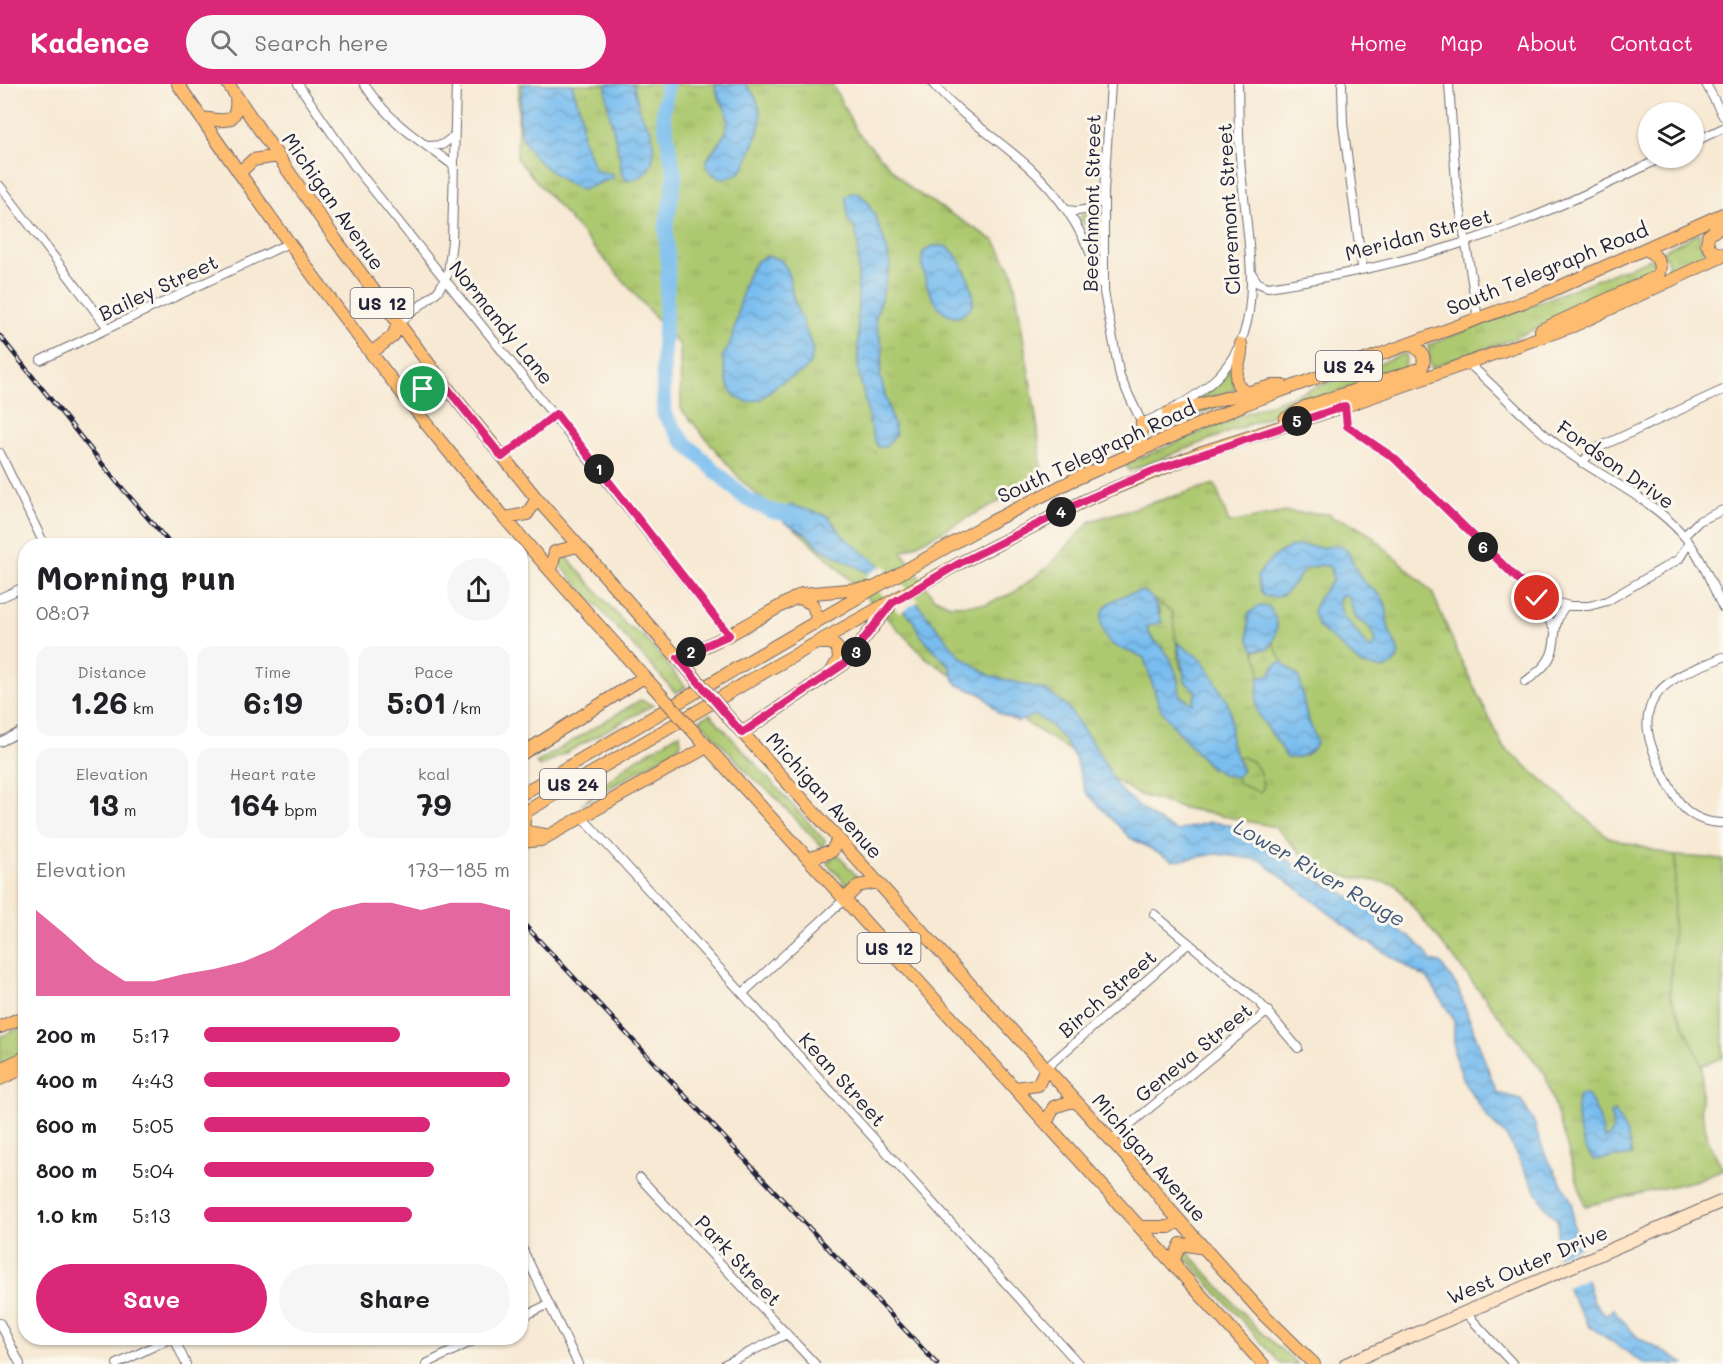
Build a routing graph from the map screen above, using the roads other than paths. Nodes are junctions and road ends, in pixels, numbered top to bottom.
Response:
1 (178, 84) edge
2 (228, 84) edge
3 (298, 84) edge
4 (364, 84) edge
5 (456, 84) edge
6 (933, 84) edge
7 (1111, 84) edge
8 (1238, 84) edge
9 (1342, 84) edge
10 (1449, 84) edge
11 (1706, 84) edge
12 (236, 96) junction
13 (1723, 116) edge
14 (201, 118) junction
15 (1723, 128) edge
16 (454, 136) junction
17 (1704, 137) edge
18 (428, 146) junction
19 (278, 156) junction
20 (453, 165) junction
21 (1640, 168) edge
22 (239, 173) junction
23 (0, 186) edge
24 (1104, 197) junction
25 (1067, 210) junction
26 (1723, 214) edge
27 (1723, 224) edge
28 (1466, 242) junction
29 (289, 243) junction
30 (1647, 249) junction
31 (1723, 256) edge
32 (1362, 267) junction
33 (1251, 270) junction
34 (446, 279) junction
35 (1104, 292) junction
36 (1478, 319) junction
37 (398, 324) junction
38 (108, 328) junction
39 (1241, 344) junction
40 (1409, 344) junction
41 (1515, 347) junction
42 (371, 353) junction
43 (41, 360) dead end
44 (1468, 363) junction
45 (444, 384) junction
46 (1296, 386) junction
47 (1723, 390) edge
48 (1246, 392) junction
49 (407, 400) junction
50 (1345, 406) junction
51 (1168, 413) junction
52 (556, 414) junction
53 (1142, 423) junction
54 (1266, 431) junction
55 (1139, 450) junction
56 (0, 453) edge
57 (502, 457) junction
58 (1582, 463) junction
59 (4, 471) edge
60 (537, 499) junction
61 (1723, 510) edge
62 (506, 518) junction
63 (41, 538) edge
64 (523, 538) edge
65 (1687, 539) junction
66 (528, 543) edge
67 (578, 546) junction
68 (551, 570) junction
69 (874, 588) junction
70 (18, 590) edge
71 (0, 598) edge
72 (1537, 598) junction
73 (792, 599) junction
74 (892, 603) junction
75 (1565, 606) junction
76 (1723, 608) edge
77 (814, 624) junction
78 (1554, 629) junction
79 (729, 635) junction
80 (819, 643) junction
81 (1723, 657) edge
82 (678, 658) junction
83 (831, 672) junction
84 (644, 677) junction
85 (1525, 682) dead end
86 (18, 733) edge
87 (742, 733) junction
88 (0, 742) edge
89 (707, 747) junction
90 (528, 750) edge
91 (528, 790) edge
92 (528, 810) edge
93 (582, 817) junction
94 (1723, 823) edge
95 (528, 833) edge
96 (552, 835) junction
97 (838, 838) junction
98 (528, 843) edge
99 (808, 859) junction
100 (877, 882) junction
101 (845, 899) junction
102 (1154, 914) dead end
103 (1189, 943) junction
104 (743, 993) junction
105 (1268, 1011) junction
106 (18, 1019) edge
107 (0, 1027) edge
108 (1298, 1048) dead end
109 (18, 1061) edge
110 (1046, 1068) junction
111 (0, 1069) edge
112 (18, 1071) edge
113 (0, 1079) edge
114 (1015, 1088) junction
115 (1075, 1100) junction
116 (1046, 1123) junction
117 (1111, 1140) junction
118 (640, 1178) dead end
119 (1723, 1201) edge
120 (1179, 1221) junction
121 (1140, 1227) junction
122 (1205, 1248) junction
123 (528, 1261) edge
124 (1178, 1269) junction
125 (549, 1304) junction
126 (1464, 1311) junction
127 (528, 1314) edge
128 (0, 1323) edge
129 (787, 1334) junction
130 (157, 1345) edge
131 (176, 1345) edge
132 (465, 1345) edge
133 (20, 1364) edge
134 (117, 1364) edge
135 (186, 1364) edge
136 (426, 1364) edge
137 (578, 1364) edge
138 (725, 1364) edge
139 (815, 1364) edge
140 (1079, 1364) edge
141 (1263, 1364) edge
142 (1314, 1364) edge
143 (1346, 1364) edge
144 (1513, 1364) edge

1 - 14 main road, US 12
2 - 12 main road, Michigan Avenue / US 12
3 - 34 street, Normandy Lane
4 - 18 street
5 - 16 street
6 - 25 street
7 - 24 street, Beechmont Street
8 - 33 street, Claremont Street
9 - 32 street
10 - 28 street
11 - 13 street
12 - 14 main road
12 - 19 main road, Michigan Avenue / US 12
14 - 22 main road, US 12
15 - 17 street
16 - 18 street
16 - 20 street
18 - 20 street
19 - 22 main road
19 - 37 main road, Michigan Avenue / US 12
20 - 34 street
21 - 28 street, Meridan Street
22 - 29 main road, US 12
23 - 38 street
24 - 25 street
24 - 35 street, Beechmont Street
25 - 35 street
26 - 30 main road, South Telegraph Road / US 24
27 - 31 main road
28 - 32 street, Meridan Street
28 - 36 street
29 - 38 street, Bailey Street
29 - 42 main road, US 12
30 - 36 main road, South Telegraph Road / US 24
30 - 41 main road
31 - 41 main road, South Telegraph Road / US 24
32 - 33 street, Meridan Street
33 - 39 street, Claremont Street
34 - 37 street
34 - 52 street, Normandy Lane
35 - 53 street, Beechmont Street
36 - 40 main road, South Telegraph Road / US 24
37 - 42 main road
37 - 45 main road, Michigan Avenue / US 12
38 - 43 street, Bailey Street
39 - 48 main road
39 - 51 street, Claremont Street
40 - 46 main road, South Telegraph Road / US 24
40 - 54 main road
41 - 44 main road, South Telegraph Road / US 24
42 - 49 main road, US 12
44 - 50 main road, South Telegraph Road / US 24
44 - 58 street, Fordson Drive
45 - 49 main road
45 - 57 main road, Michigan Avenue / US 12
46 - 48 main road
46 - 55 main road, South Telegraph Road / US 24
47 - 58 street
48 - 51 main road
49 - 62 main road, US 12
50 - 54 main road, South Telegraph Road / US 24
50 - 72 street
51 - 53 street, Claremont Street
52 - 57 street
52 - 79 street, Normandy Lane
53 - 55 main road
54 - 74 main road, South Telegraph Road / US 24
55 - 69 main road, South Telegraph Road / US 24
56 - 59 street
57 - 60 main road, Michigan Avenue / US 12
58 - 65 street, Fordson Drive
59 - 63 street
60 - 62 main road
60 - 67 main road, Michigan Avenue / US 12
61 - 65 street
62 - 64 main road, US 12
65 - 75 street
65 - 76 street, Fordson Drive
66 - 68 main road, US 12
67 - 68 main road
67 - 82 main road, Michigan Avenue / US 12
68 - 84 main road, US 12
69 - 73 main road
69 - 77 main road, South Telegraph Road / US 24
70 - 71 street
72 - 75 street
72 - 78 street
73 - 77 main road
73 - 79 main road
74 - 80 main road, South Telegraph Road / US 24
74 - 83 main road
75 - 78 street
77 - 91 main road, South Telegraph Road / US 24
78 - 85 street
79 - 82 main road
80 - 83 main road
80 - 92 main road, South Telegraph Road / US 24
81 - 94 street
82 - 87 main road, Michigan Avenue / US 12, bridge
83 - 87 main road
84 - 89 main road, US 12, bridge
84 - 90 main road
86 - 88 street
87 - 97 main road, Michigan Avenue / US 12
89 - 93 main road
89 - 99 main road, US 12
93 - 96 main road
93 - 104 street, Kean Street
95 - 96 main road
96 - 98 main road
97 - 99 main road
97 - 100 main road, Michigan Avenue / US 12
99 - 101 main road, US 12
100 - 101 main road
100 - 110 main road, Michigan Avenue / US 12
101 - 104 street
101 - 114 main road, US 12
102 - 103 street
103 - 105 street
103 - 110 street, Birch Street
104 - 140 street, Kean Street
105 - 108 street
105 - 117 street, Geneva Street
106 - 107 main road
109 - 111 main road
110 - 114 main road
110 - 115 main road, Michigan Avenue / US 12
112 - 113 main road
114 - 116 main road, US 12
115 - 116 main road
115 - 117 main road, Michigan Avenue / US 12
116 - 121 main road, US 12
117 - 120 main road, Michigan Avenue / US 12
118 - 129 street, Park Street
119 - 126 main road, West Outer Drive
120 - 121 main road
120 - 122 main road, Michigan Avenue / US 12
121 - 124 main road, US 12
122 - 124 main road
122 - 142 main road, Michigan Avenue / US 12
123 - 125 street
124 - 141 main road, US 12
125 - 127 street
125 - 137 street
126 - 143 main road, West Outer Drive
126 - 144 street
128 - 133 street
129 - 138 street
129 - 139 street, Park Street
130 - 134 street
131 - 135 street
132 - 136 street

